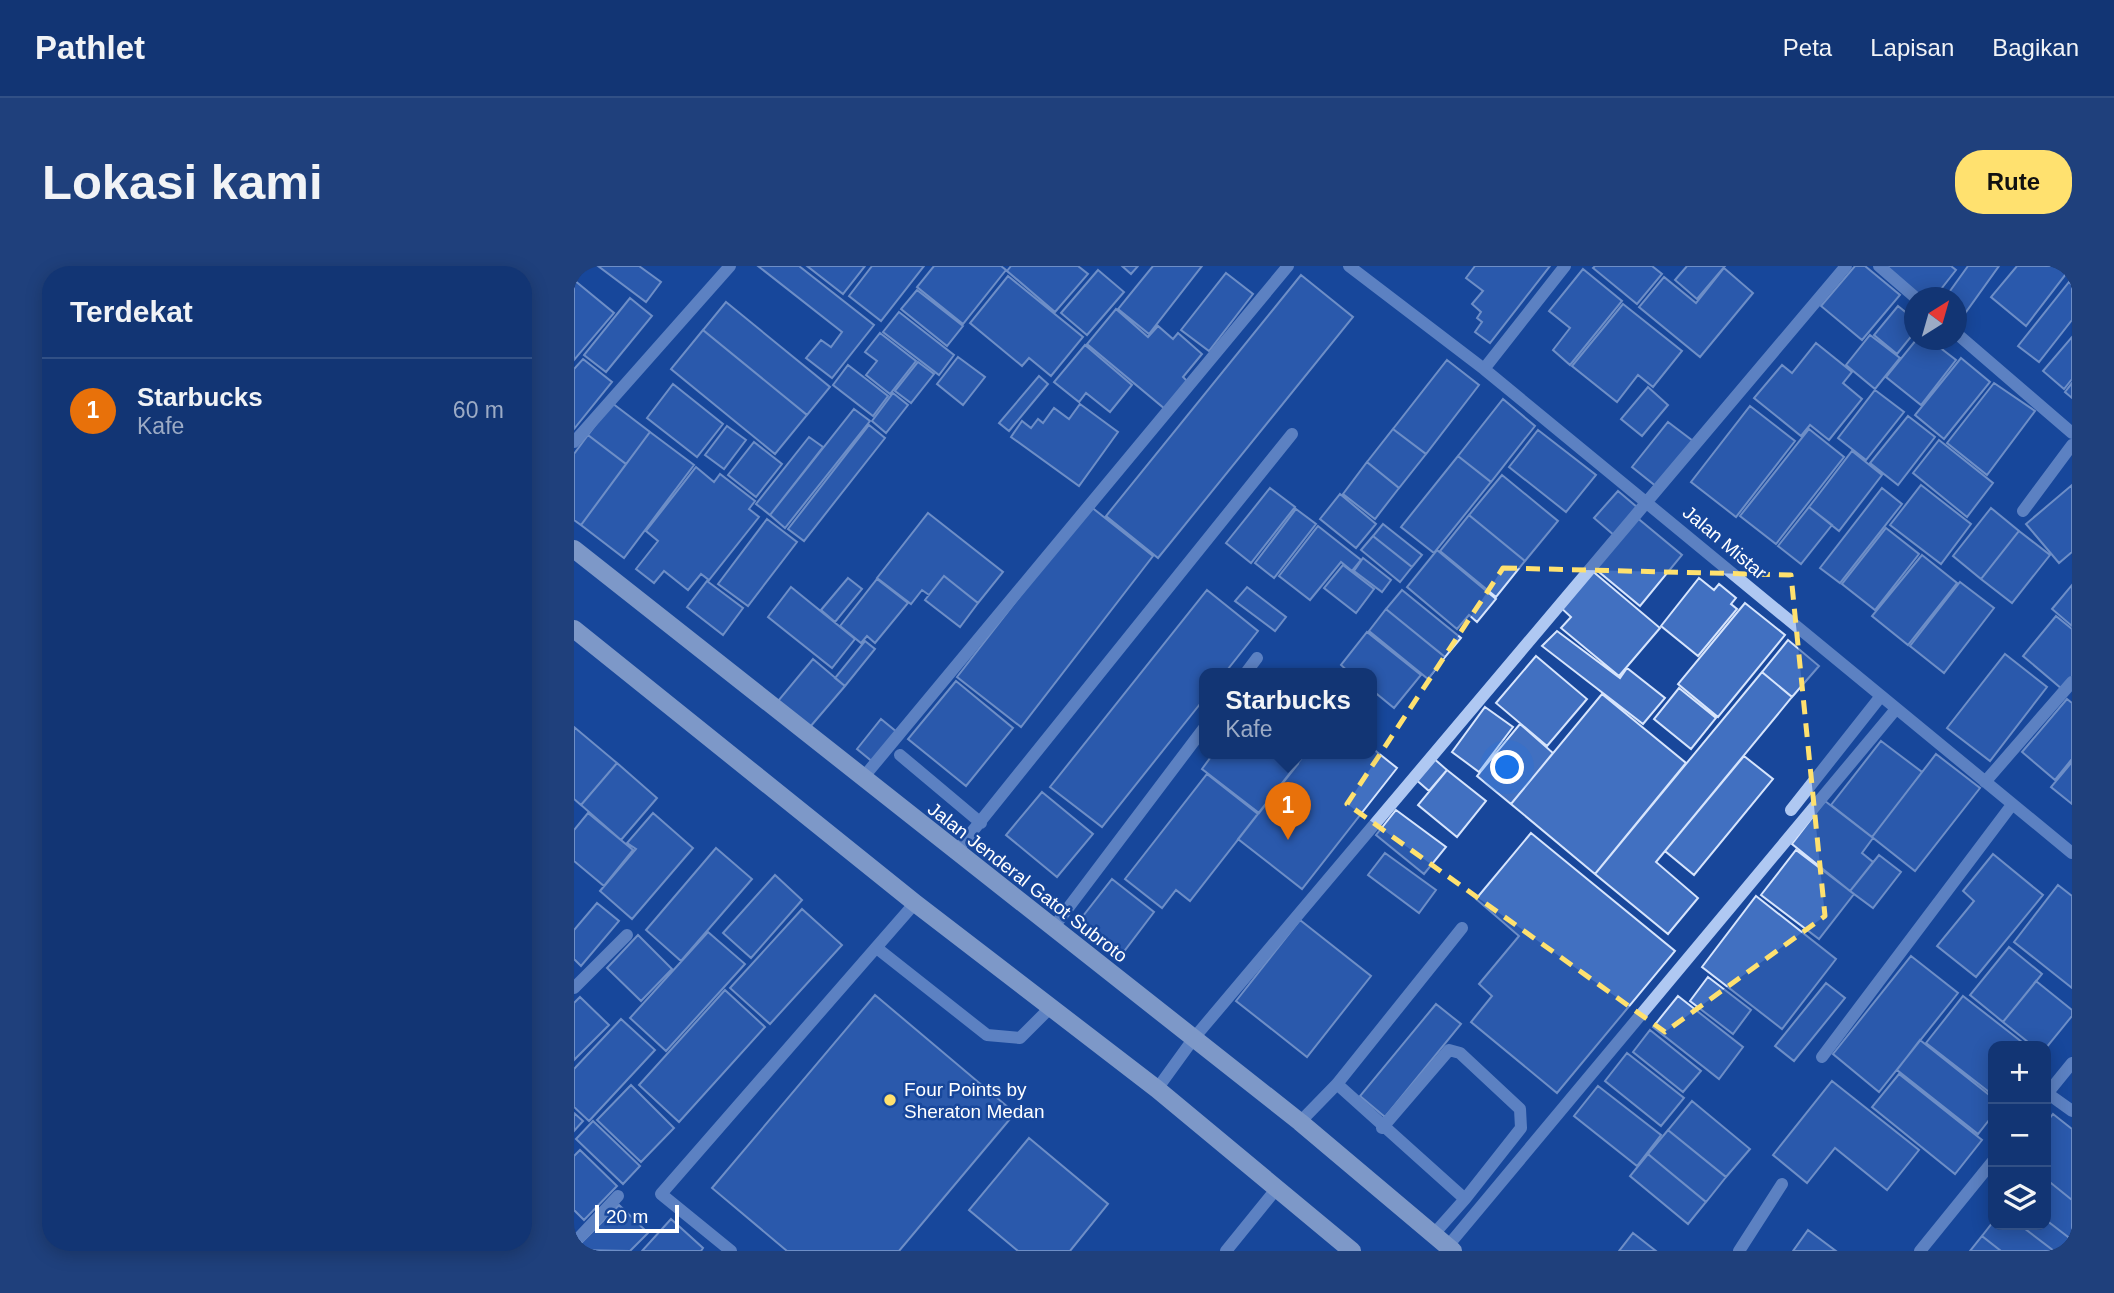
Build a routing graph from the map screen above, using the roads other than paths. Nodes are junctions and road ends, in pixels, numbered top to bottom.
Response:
1 (730, 266) edge
2 (1288, 266) edge
3 (1349, 266) edge
4 (1565, 266) edge
5 (1846, 266) edge
6 (1879, 266) edge
7 (1904, 288) edge
8 (1967, 342) edge
9 (1484, 369) junction
10 (2072, 433) edge
11 (1292, 434) dead end
12 (574, 442) edge
13 (2072, 444) edge
14 (1646, 501) junction
15 (2023, 511) dead end
16 (574, 549) edge
17 (574, 629) edge
18 (1257, 658) dead end
19 (1250, 668) edge
20 (2072, 682) edge
21 (1881, 696) junction
22 (1896, 709) junction
23 (1199, 735) edge
24 (900, 755) dead end
25 (862, 779) junction
26 (1985, 782) junction
27 (2011, 806) junction
28 (1791, 810) dead end
29 (981, 823) junction
30 (955, 853) junction
31 (2072, 853) edge
32 (915, 903) junction
33 (1053, 928) junction
34 (1462, 928) dead end
35 (627, 935) dead end
36 (878, 950) junction
37 (574, 988) edge
38 (1051, 1007) junction
39 (1194, 1038) junction
40 (1822, 1057) dead end
41 (2072, 1063) edge
42 (1337, 1084) junction
43 (1157, 1089) junction
44 (2051, 1089) edge
45 (2051, 1097) edge
46 (2072, 1111) edge
47 (1300, 1122) junction
48 (1382, 1128) junction
49 (1988, 1167) edge
50 (1782, 1184) dead end
51 (1277, 1188) junction
52 (618, 1196) dead end
53 (1465, 1199) junction
54 (574, 1243) edge
55 (1445, 1244) edge
56 (731, 1251) edge
57 (1226, 1251) edge
58 (1352, 1251) edge
59 (1739, 1251) edge
60 (1920, 1251) edge

1 - 12 street
2 - 25 street
3 - 9 street, Jalan Mistar
4 - 9 street
5 - 14 street
6 - 7 street
8 - 10 street
9 - 14 street, Jalan Mistar
11 - 29 street
13 - 15 street
14 - 21 street, Jalan Mistar
14 - 39 street
16 - 25 main road, Jalan Jenderal Gatot Subroto
17 - 32 main road
18 - 19 street
20 - 26 street
21 - 22 street, Jalan Mistar
21 - 28 street
22 - 26 street, Jalan Mistar
22 - 55 street
23 - 33 street
24 - 29 street
25 - 30 main road, Jalan Jenderal Gatot Subroto
26 - 27 street, Jalan Mistar
27 - 31 street, Jalan Mistar
27 - 40 street
29 - 30 street
30 - 33 main road, Jalan Jenderal Gatot Subroto
32 - 36 street
32 - 38 main road
33 - 39 main road, Jalan Jenderal Gatot Subroto
34 - 42 street
35 - 37 street
36 - 38 street
36 - 56 street
38 - 43 main road
39 - 43 street
39 - 47 main road, Jalan Jenderal Gatot Subroto
41 - 44 street
42 - 47 street
42 - 48 street
43 - 51 main road
45 - 46 street
47 - 55 main road, Jalan Jenderal Gatot Subroto
48 - 53 street
48 - 53 street
49 - 60 street
50 - 59 street
51 - 57 street
51 - 58 main road
52 - 54 street
53 - 55 street

